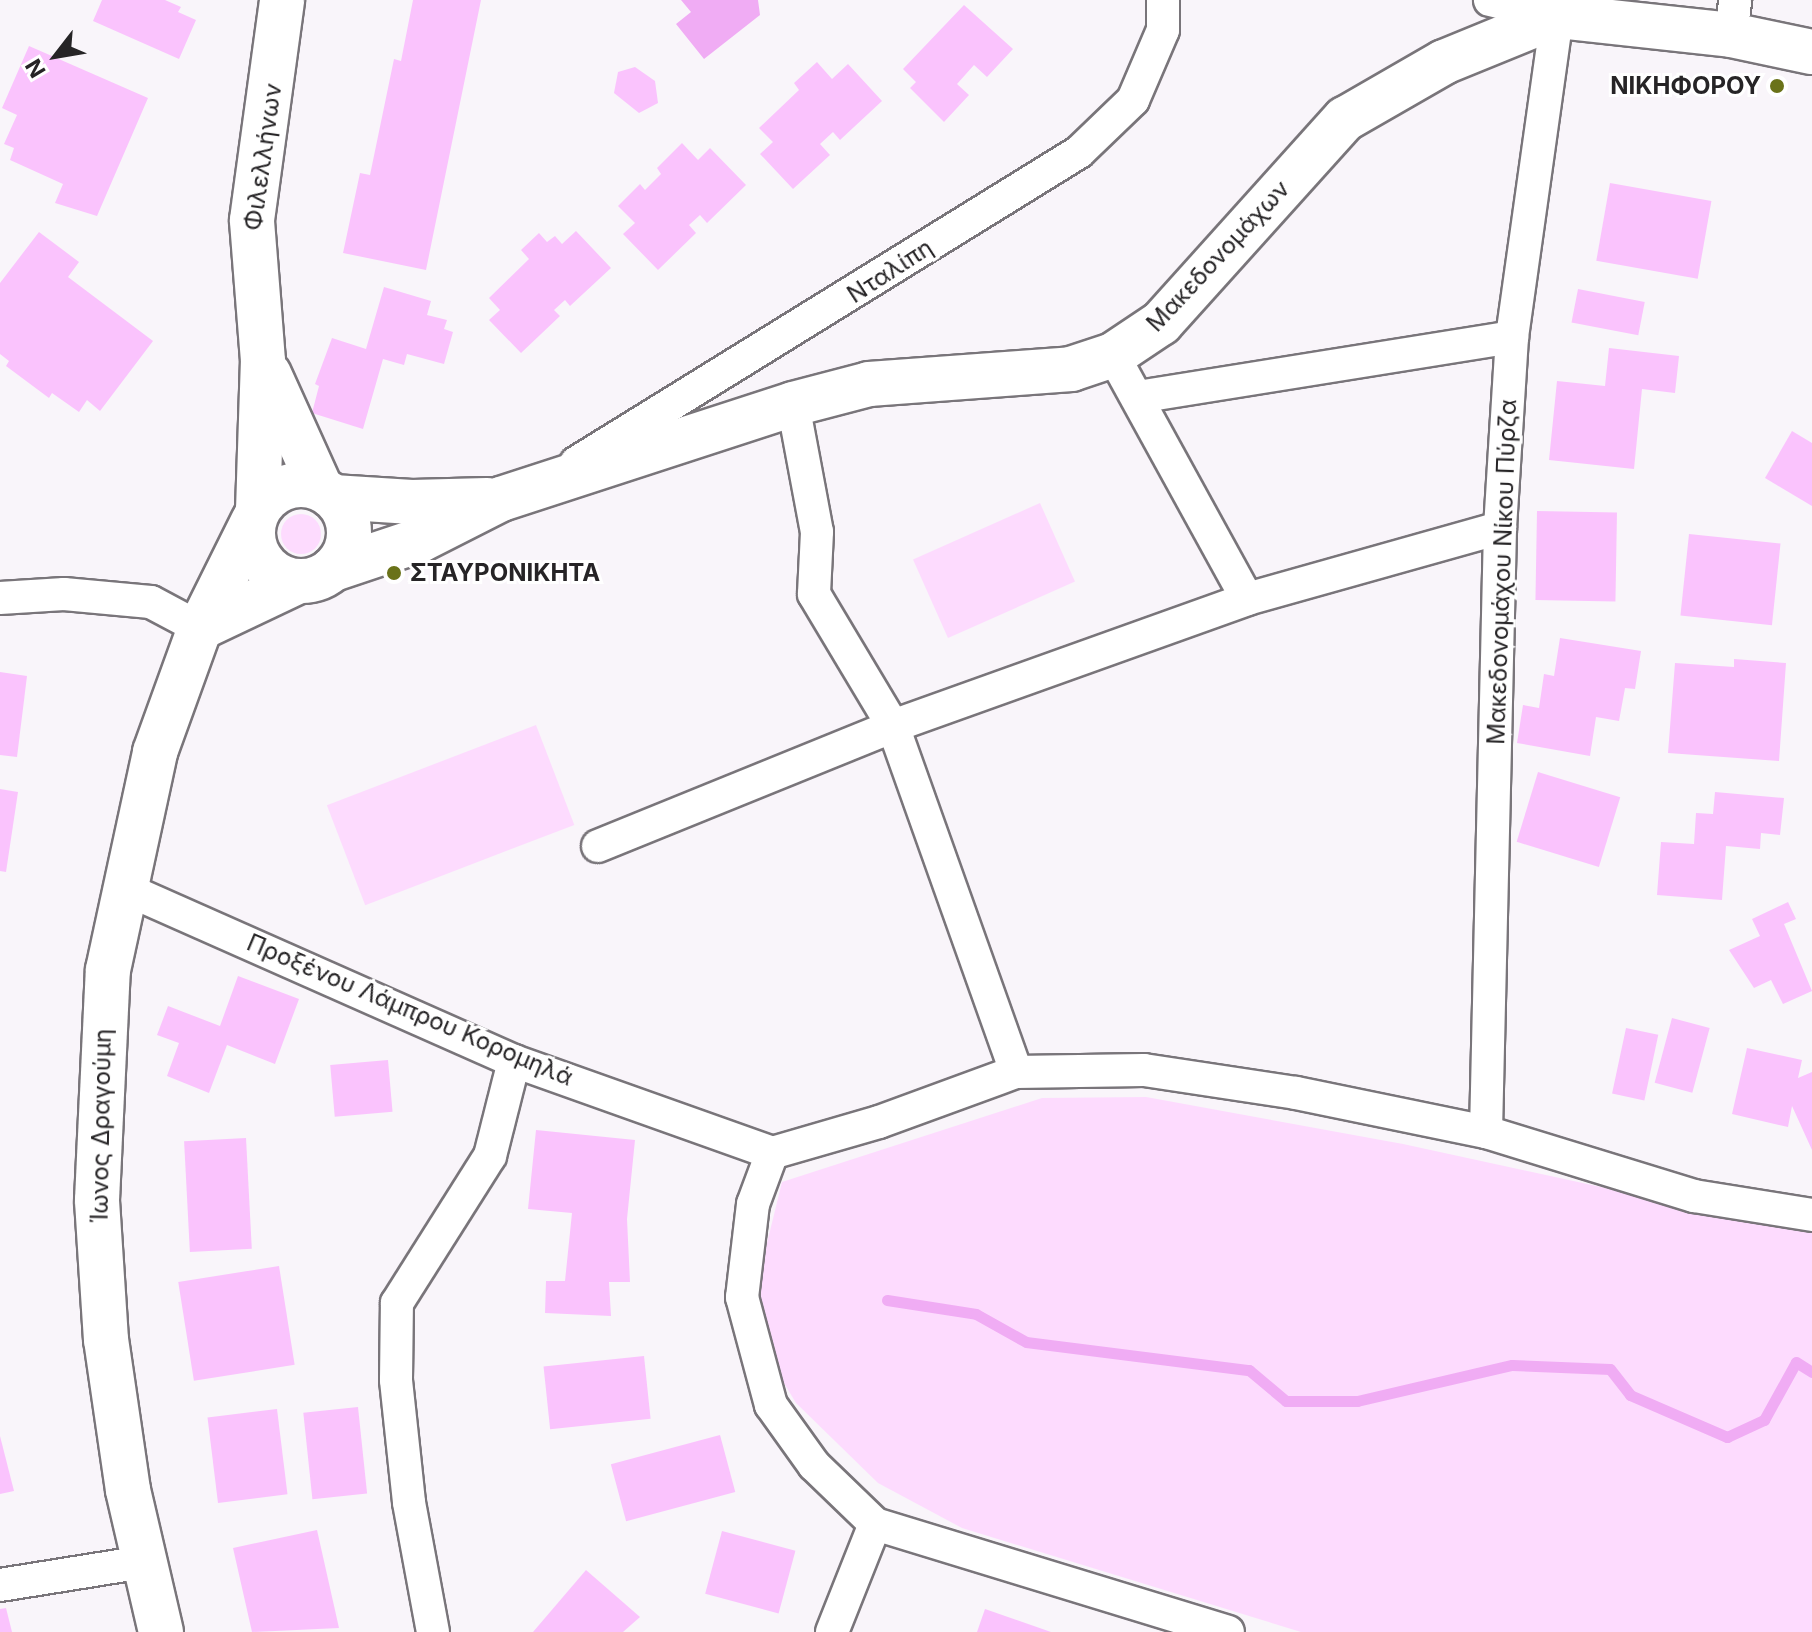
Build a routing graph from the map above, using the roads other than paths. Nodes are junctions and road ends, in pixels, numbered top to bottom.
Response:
1 (282, 0) edge
2 (1163, 0) edge
3 (1490, 0) edge
4 (1557, 16) junction
5 (1733, 18) edge
6 (1812, 52) edge
7 (1512, 337) junction
8 (1113, 355) junction
9 (263, 361) junction
10 (1138, 397) junction
11 (793, 404) junction
12 (545, 483) junction
13 (327, 493) junction
14 (501, 499) junction
15 (256, 515) junction
16 (1500, 528) junction
17 (315, 576) junction
18 (0, 598) edge
19 (1247, 599) junction
20 (200, 628) junction
21 (893, 726) junction
22 (598, 846) dead end
23 (126, 889) junction
24 (514, 1061) junction
25 (1016, 1072) junction
26 (1486, 1132) junction
27 (772, 1153) junction
28 (1812, 1215) edge
29 (875, 1524) junction
30 (143, 1562) junction
31 (0, 1585) edge
32 (161, 1632) edge
33 (433, 1632) edge
34 (832, 1632) edge
35 (1228, 1632) edge

1 - 9 street, Φιλελλήνων
2 - 12 street, Νταλίπη
3 - 4 street
4 - 5 street, Μακεδονομάχων
4 - 7 street, Μακεδονομάχου Νίκου Πύρζα
4 - 8 street, Μακεδονομάχων
5 - 6 street, Μακεδονομάχων
7 - 10 street
7 - 16 street, Μακεδονομάχου Νίκου Πύρζα
8 - 10 street
8 - 11 street, Μακεδονομάχων
9 - 13 street, Φιλελλήνων
9 - 15 street, Φιλελλήνων
10 - 19 street
11 - 12 street, Μακεδονομάχων
11 - 21 street
12 - 14 street, Μακεδονομάχων
13 - 14 street, Μακεδονομάχων
13 - 15 street
13 - 17 street
14 - 17 street, Μακεδονομάχων
15 - 17 street
15 - 20 street, Ίωνος Δραγούμη
16 - 19 street
16 - 26 street, Μακεδονομάχου Νίκου Πύρζα
17 - 20 street
18 - 20 street
19 - 21 street
20 - 23 street, Ίωνος Δραγούμη
21 - 22 street
21 - 25 street
23 - 24 street, Προξένου Λάμπρου Κορομηλά
23 - 30 street, Ίωνος Δραγούμη
24 - 27 street, Προξένου Λάμπρου Κορομηλά
24 - 33 street
25 - 26 street
25 - 27 street
26 - 28 street
27 - 29 street
29 - 34 street
29 - 35 street
30 - 31 street
30 - 32 street, Ίωνος Δραγούμη

